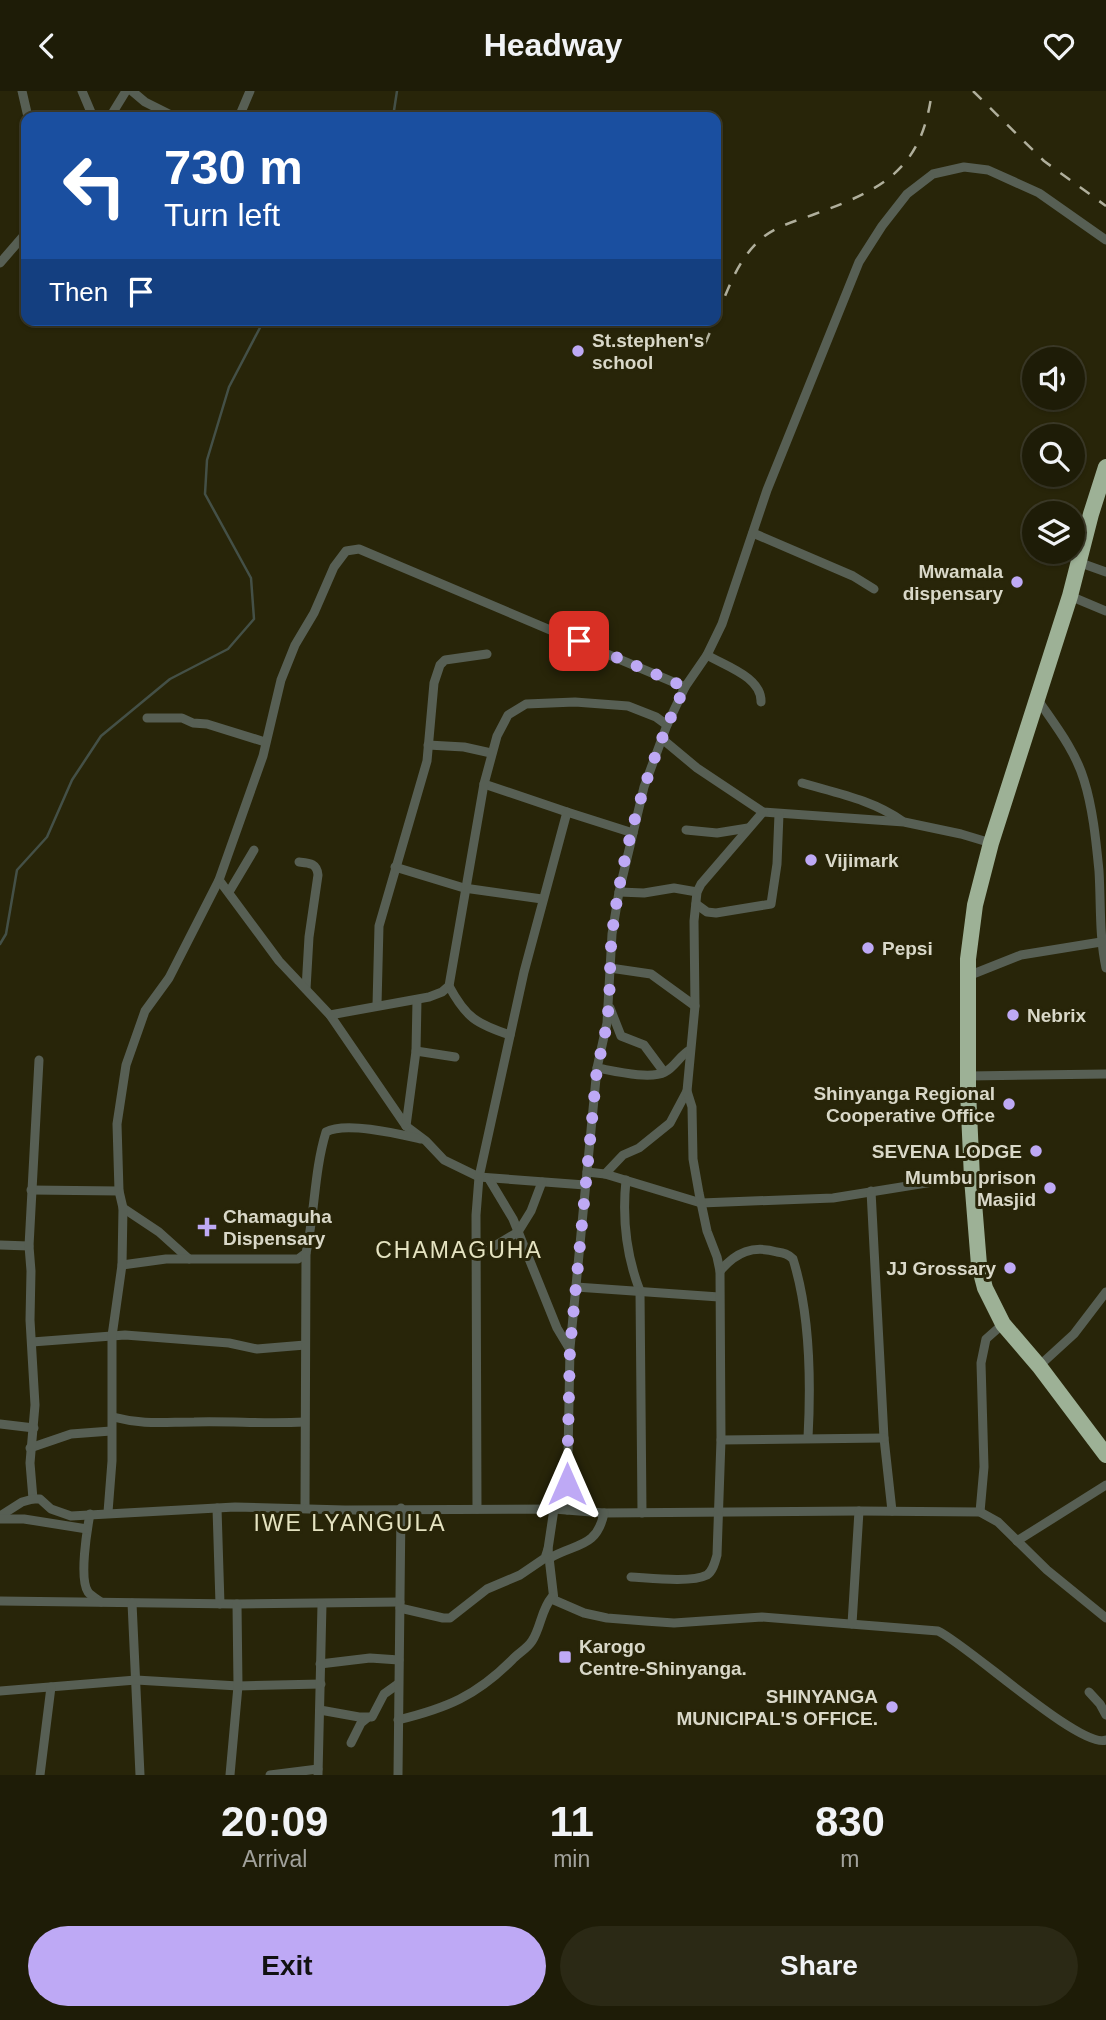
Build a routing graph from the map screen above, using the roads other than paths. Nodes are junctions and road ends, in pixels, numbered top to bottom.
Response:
1 (22, 91) edge
2 (82, 91) edge
3 (126, 91) edge
4 (132, 91) edge
5 (247, 92) edge
6 (27, 112) edge
7 (91, 112) edge
8 (113, 112) edge
9 (165, 112) edge
10 (241, 112) edge
11 (21, 240) edge
12 (1106, 240) edge
13 (0, 263) edge
14 (1106, 467) edge
15 (753, 533) junction
16 (1085, 538) edge
17 (1078, 564) edge
18 (1084, 564) edge
19 (1106, 572) edge
20 (874, 589) dead end
21 (1070, 596) junction
22 (1106, 611) edge
23 (487, 654) dead end
24 (707, 655) junction
25 (685, 687) junction
26 (1038, 700) junction
27 (761, 702) dead end
28 (147, 718) dead end
29 (667, 725) junction
30 (661, 738) junction
31 (265, 742) junction
32 (428, 745) junction
33 (491, 753) junction
34 (802, 783) dead end
35 (484, 784) junction
36 (763, 812) junction
37 (567, 813) junction
38 (779, 814) junction
39 (904, 821) junction
40 (748, 828) junction
41 (686, 830) dead end
42 (633, 833) junction
43 (990, 843) junction
44 (254, 851) dead end
45 (299, 862) dead end
46 (395, 867) junction
47 (219, 880) junction
48 (464, 888) junction
49 (229, 892) junction
50 (619, 892) junction
51 (697, 892) junction
52 (542, 899) junction
53 (696, 904) junction
54 (1103, 910) edge
55 (1101, 942) junction
56 (610, 968) junction
57 (1106, 968) edge
58 (968, 976) junction
59 (449, 986) junction
60 (306, 989) junction
61 (417, 1000) junction
62 (609, 1003) junction
63 (377, 1005) junction
64 (695, 1006) junction
65 (330, 1015) junction
66 (510, 1035) junction
67 (690, 1050) junction
68 (416, 1051) junction
69 (455, 1056) dead end
70 (39, 1060) dead end
71 (597, 1068) junction
72 (664, 1072) junction
73 (1106, 1074) edge
74 (968, 1076) junction
75 (687, 1091) junction
76 (692, 1111) junction
77 (673, 1121) junction
78 (406, 1126) junction
79 (426, 1141) junction
80 (587, 1172) junction
81 (605, 1174) junction
82 (479, 1177) junction
83 (972, 1178) junction
84 (489, 1179) junction
85 (626, 1180) junction
86 (542, 1182) junction
87 (585, 1185) junction
88 (31, 1190) junction
89 (120, 1191) junction
90 (872, 1191) junction
91 (701, 1203) junction
92 (123, 1208) junction
93 (518, 1232) junction
94 (0, 1245) edge
95 (29, 1246) junction
96 (306, 1253) junction
97 (476, 1257) junction
98 (189, 1259) junction
99 (121, 1265) junction
100 (720, 1271) junction
101 (576, 1287) junction
102 (640, 1291) junction
103 (1106, 1291) edge
104 (719, 1297) junction
105 (1003, 1324) junction
106 (112, 1336) junction
107 (32, 1342) junction
108 (305, 1345) junction
109 (570, 1348) junction
110 (1039, 1367) junction
111 (113, 1416) junction
112 (304, 1422) junction
113 (0, 1424) edge
114 (34, 1428) junction
115 (111, 1431) junction
116 (808, 1438) junction
117 (884, 1438) junction
118 (721, 1440) junction
119 (30, 1448) junction
120 (1106, 1455) edge
121 (1106, 1485) edge
122 (33, 1499) junction
123 (217, 1508) junction
124 (401, 1508) junction
125 (305, 1509) junction
126 (477, 1509) junction
127 (554, 1509) junction
128 (567, 1510) junction
129 (859, 1511) junction
130 (892, 1511) junction
131 (108, 1512) junction
132 (980, 1512) junction
133 (604, 1513) junction
134 (642, 1513) junction
135 (720, 1513) junction
136 (90, 1514) junction
137 (0, 1518) edge
138 (87, 1529) junction
139 (1017, 1541) junction
140 (549, 1554) junction
141 (631, 1577) dead end
142 (87, 1590) junction
143 (552, 1597) junction
144 (0, 1601) edge
145 (102, 1602) junction
146 (69, 1603) junction
147 (132, 1603) junction
148 (220, 1604) junction
149 (237, 1604) junction
150 (322, 1604) junction
151 (400, 1605) junction
152 (1106, 1618) edge
153 (852, 1624) junction
154 (399, 1660) junction
155 (320, 1664) junction
156 (136, 1680) junction
157 (321, 1684) junction
158 (398, 1684) junction
159 (238, 1686) junction
160 (51, 1687) junction
161 (0, 1691) edge
162 (1089, 1692) dead end
163 (320, 1710) junction
164 (1106, 1715) edge
165 (367, 1718) junction
166 (398, 1720) junction
167 (1106, 1740) edge
168 (351, 1743) dead end
169 (318, 1772) edge
170 (40, 1775) edge
171 (140, 1775) edge
172 (230, 1775) edge
173 (270, 1775) edge
174 (398, 1775) edge

1 - 6 street
2 - 7 street
3 - 8 street
4 - 9 street
5 - 10 street
11 - 13 street
12 - 15 street
14 - 16 highway
15 - 20 street
15 - 24 street
17 - 21 highway
18 - 19 street
21 - 22 street
21 - 26 highway
23 - 32 street
24 - 25 street
24 - 27 street
25 - 29 street
25 - 31 street
26 - 43 highway
26 - 54 street
28 - 31 street
29 - 30 street
29 - 33 street
30 - 36 street
30 - 42 street
31 - 47 street
32 - 33 street
32 - 46 street
33 - 35 street
34 - 39 street
35 - 37 street
35 - 48 street
36 - 38 street
36 - 40 street
37 - 42 street
37 - 52 street
38 - 39 street
38 - 53 street
39 - 43 street
40 - 41 street
40 - 51 street
42 - 50 street
43 - 58 highway
44 - 49 street
45 - 60 street
46 - 48 street
46 - 63 street
47 - 49 street
47 - 89 street
48 - 52 street
48 - 59 street
49 - 60 street
50 - 51 street
50 - 56 street
51 - 53 street
52 - 66 street
53 - 64 street
54 - 55 street
55 - 57 street
55 - 58 street
56 - 62 street
56 - 64 street
58 - 74 highway
59 - 61 street
59 - 66 street
60 - 65 street
61 - 63 street
61 - 68 street
62 - 71 street
62 - 72 street
63 - 65 street
64 - 67 street
65 - 78 street
66 - 82 street
67 - 72 street
67 - 75 street
68 - 69 street
68 - 78 street
70 - 88 street
71 - 72 street
71 - 80 street
73 - 74 street
74 - 83 highway
75 - 76 street
75 - 77 street
76 - 77 street
76 - 91 street
77 - 81 street
78 - 79 street
79 - 82 street
79 - 96 street
80 - 81 street
80 - 87 street
81 - 85 street
82 - 84 street
82 - 97 street
83 - 90 street
83 - 105 highway
84 - 86 street
84 - 93 street
85 - 91 street
85 - 102 street
86 - 87 street
86 - 93 street
87 - 101 street
88 - 89 street
88 - 95 street
89 - 92 street
90 - 91 street
90 - 117 street
91 - 100 street
92 - 98 street
92 - 99 street
93 - 97 street
93 - 109 street
94 - 95 street
95 - 107 street
96 - 98 street
96 - 108 street
97 - 126 street
98 - 99 street
99 - 106 street
100 - 104 street
100 - 116 street
101 - 102 street
101 - 109 street
102 - 104 street
102 - 134 street
103 - 110 street
104 - 118 street
105 - 110 highway
105 - 132 street
106 - 107 street
106 - 108 street
106 - 111 street
107 - 114 street
108 - 112 street
109 - 128 street
110 - 120 highway
111 - 112 street
111 - 115 street
112 - 125 street
113 - 114 street
114 - 119 street
115 - 119 street
115 - 131 street
116 - 117 street
116 - 118 street
117 - 130 street
118 - 135 street
119 - 122 street
121 - 139 street
122 - 136 street
122 - 137 street
123 - 125 street
123 - 131 street
123 - 148 street
124 - 125 street
124 - 126 street
124 - 151 street
126 - 127 street
127 - 128 street
127 - 140 street
128 - 133 street
129 - 130 street
129 - 135 street
129 - 153 street
130 - 132 street
131 - 136 street
132 - 139 street
133 - 134 street
133 - 140 street
134 - 135 street
135 - 141 street
136 - 138 street
137 - 138 street
138 - 142 street
139 - 152 street
140 - 143 street
140 - 151 street
142 - 145 street
142 - 146 street
143 - 153 street
143 - 166 street
144 - 146 street
145 - 146 street
145 - 147 street
147 - 148 street
147 - 156 street
148 - 149 street
149 - 150 street
149 - 159 street
150 - 151 street
150 - 155 street
151 - 154 street
153 - 167 street
154 - 155 street
154 - 158 street
155 - 157 street
156 - 159 street
156 - 160 street
156 - 171 street
157 - 159 street
157 - 163 street
158 - 165 street
158 - 166 street
159 - 172 street
160 - 161 street
160 - 170 street
162 - 164 street
163 - 165 street
163 - 169 street
165 - 168 street
166 - 174 street
169 - 173 street

